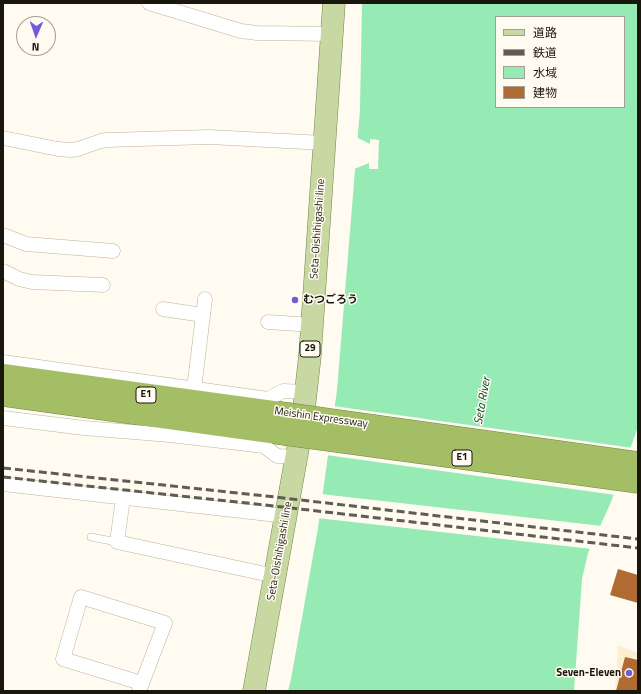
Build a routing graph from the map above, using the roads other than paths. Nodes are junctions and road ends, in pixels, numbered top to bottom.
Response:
1 (149, 3) edge
2 (334, 3) edge
3 (179, 8) edge
4 (332, 34) junction
5 (3, 138) edge
6 (324, 143) junction
7 (3, 235) edge
8 (113, 251) dead end
9 (3, 271) edge
10 (98, 287) dead end
11 (205, 299) dead end
12 (163, 309) dead end
13 (203, 316) junction
14 (268, 322) dead end
15 (312, 325) junction
16 (3, 362) edge
17 (3, 375) edge
18 (194, 389) junction
19 (306, 392) junction
20 (3, 395) edge
21 (3, 407) edge
22 (3, 418) edge
23 (219, 424) junction
24 (297, 457) junction
25 (638, 463) edge
26 (638, 482) edge
27 (3, 484) edge
28 (123, 498) junction
29 (286, 516) junction
30 (91, 538) dead end
31 (116, 542) junction
32 (275, 576) junction
33 (140, 687) edge
34 (254, 691) edge

1 - 3 street
2 - 4 main road, Seta-Oishihigashi line / 29
3 - 4 street
4 - 6 main road, Seta-Oishihigashi line / 29
5 - 6 street
6 - 15 main road, Seta-Oishihigashi line / 29
7 - 8 street
9 - 10 street
11 - 13 street
12 - 13 street
13 - 18 street
14 - 15 street
15 - 19 main road, Seta-Oishihigashi line / 29
16 - 18 street
17 - 25 highway, Meishin Expressway / E1, bridge
18 - 19 street
19 - 24 main road, Seta-Oishihigashi line / 29
20 - 23 highway, Meishin Expressway / E1
21 - 23 highway
22 - 24 street
23 - 26 highway, Meishin Expressway / E1, bridge
24 - 29 main road, Seta-Oishihigashi line / 29
27 - 28 street
28 - 29 street
28 - 31 street
29 - 32 main road, Seta-Oishihigashi line / 29
30 - 31 lane
31 - 32 street
32 - 34 main road, Seta-Oishihigashi line / 29
33 - 33 street

